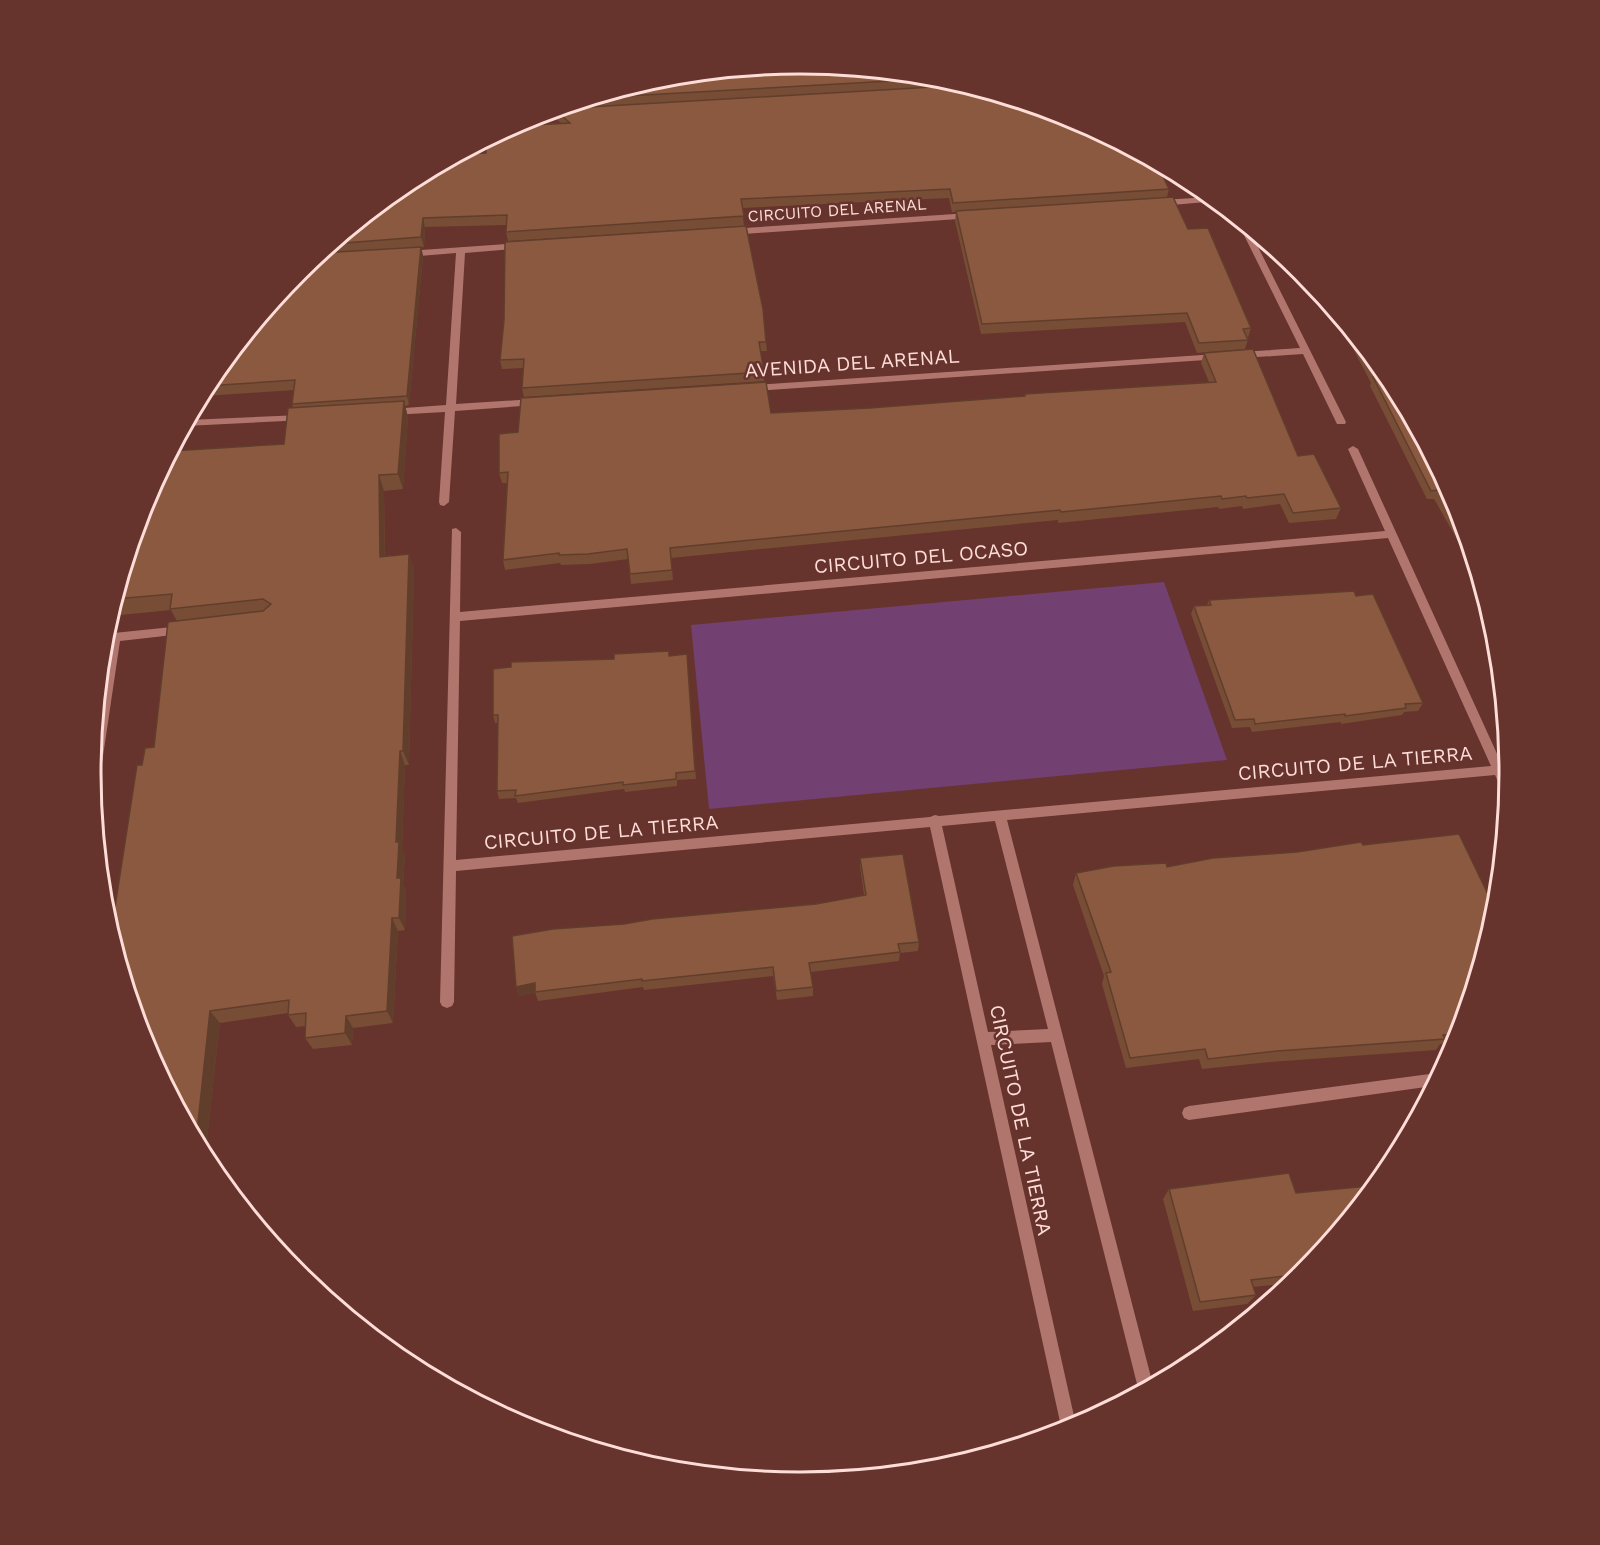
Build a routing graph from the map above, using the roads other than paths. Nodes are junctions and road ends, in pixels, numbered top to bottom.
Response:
1 (582, 112) edge
2 (570, 113) edge
3 (1201, 200) edge
4 (1155, 203) edge
5 (975, 215) edge
6 (724, 232) edge
7 (1249, 237) edge
8 (533, 246) edge
9 (461, 250) junction
10 (391, 255) edge
11 (1305, 351) junction
12 (1234, 355) edge
13 (1222, 356) edge
14 (747, 388) edge
15 (546, 402) edge
16 (451, 408) junction
17 (380, 413) edge
18 (309, 417) edge
19 (1341, 422) dead end
20 (195, 423) edge
21 (1353, 449) dead end
22 (444, 502) dead end
23 (456, 532) dead end
24 (1392, 534) junction
25 (455, 617) junction
26 (198, 628) edge
27 (114, 637) edge
28 (1498, 770) joint
29 (1000, 816) junction
30 (935, 820) junction
31 (450, 866) junction
32 (447, 1002) dead end
33 (1056, 1035) junction
34 (983, 1039) junction
35 (1428, 1080) edge
36 (1189, 1113) dead end
37 (1144, 1381) edge
38 (1067, 1418) edge

1 - 2 street
3 - 4 street
5 - 6 street, CIRCUITO DEL ARENAL
7 - 11 street
8 - 9 street
9 - 10 street
9 - 16 street
11 - 12 street
11 - 19 street
13 - 14 street, AVENIDA DEL ARENAL
15 - 16 street
16 - 17 street
16 - 22 street
18 - 20 street
21 - 24 street
23 - 25 street
24 - 25 street, CIRCUITO DEL OCASO
24 - 28 street
25 - 31 street
26 - 27 street
28 - 29 street, CIRCUITO DE LA TIERRA
29 - 30 street, CIRCUITO DE LA TIERRA
29 - 33 street
30 - 31 street, CIRCUITO DE LA TIERRA
30 - 34 street, CIRCUITO DE LA TIERRA
31 - 32 street
33 - 34 street
33 - 37 street
34 - 38 street, CIRCUITO DE LA TIERRA
35 - 36 street

